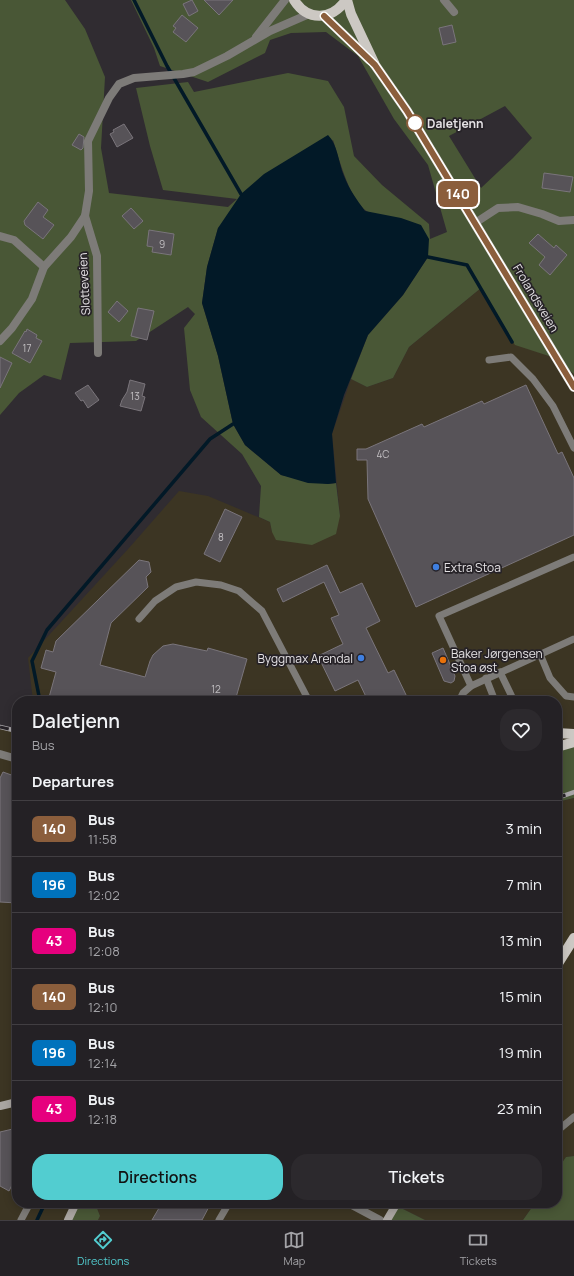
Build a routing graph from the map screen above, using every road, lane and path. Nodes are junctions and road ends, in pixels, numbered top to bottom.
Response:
1 (285, 0) edge
2 (294, 0) edge
3 (347, 0) edge
4 (444, 0) edge
5 (454, 12) dead end
6 (309, 14) junction
7 (324, 16) junction
8 (253, 40) junction
9 (375, 65) junction
10 (85, 216) junction
11 (574, 220) edge
12 (475, 223) junction
13 (0, 236) edge
14 (44, 267) junction
15 (0, 341) edge
16 (98, 353) dead end
17 (489, 360) dead end
18 (574, 387) edge
19 (574, 448) edge
20 (574, 557) edge
21 (139, 618) dead end
22 (574, 639) edge
23 (540, 654) junction
24 (500, 672) junction
25 (486, 678) junction
26 (471, 686) junction
27 (306, 696) edge
28 (461, 696) edge
29 (493, 696) edge
30 (512, 696) edge
31 (574, 697) edge
32 (562, 733) edge
33 (574, 734) edge
34 (574, 742) edge
35 (562, 746) edge
36 (0, 754) edge
37 (12, 758) edge
38 (574, 938) edge
39 (562, 957) edge
40 (12, 1103) edge
41 (0, 1106) edge
42 (574, 1117) edge
43 (562, 1127) edge
44 (27, 1208) edge
45 (74, 1208) edge
46 (226, 1208) edge
47 (357, 1208) edge
48 (394, 1208) edge
49 (21, 1220) edge
50 (68, 1220) edge
51 (219, 1220) edge
52 (380, 1220) edge
53 (387, 1220) edge

1 - 8 street, Slotteveien
2 - 6 main road
3 - 7 main road
3 - 9 main road, Frolandsveien
4 - 5 street
6 - 7 main road
6 - 8 street, Slotteveien
7 - 9 main road, Frolandsveien
8 - 10 street, Slotteveien
9 - 12 main road, Frolandsveien
10 - 14 street, Slotteveien
10 - 16 street, Slotteveien
11 - 12 street
12 - 18 main road, Frolandsveien
13 - 14 street
14 - 15 street, Slotteveien
17 - 19 lane
20 - 26 lane
21 - 27 lane
22 - 23 lane
23 - 24 lane
23 - 31 lane
24 - 25 lane
24 - 30 lane
25 - 26 lane
25 - 29 lane
26 - 28 lane
32 - 33 main road
34 - 35 main road
36 - 37 street
38 - 39 main road
40 - 41 street
42 - 43 lane
44 - 49 lane
45 - 50 street
46 - 51 lane
47 - 52 street
48 - 53 street

